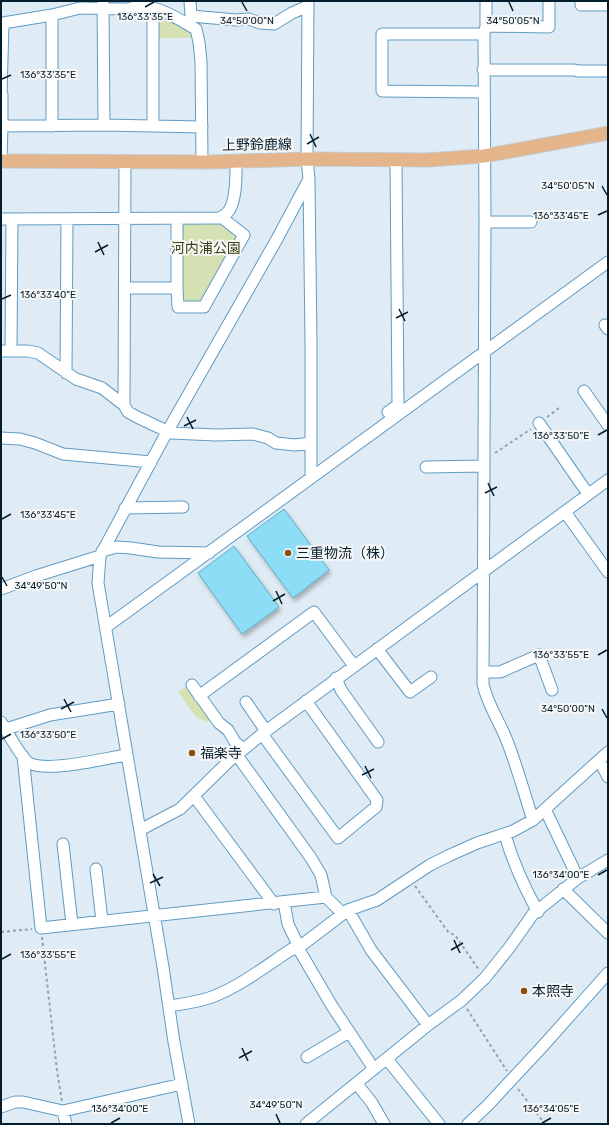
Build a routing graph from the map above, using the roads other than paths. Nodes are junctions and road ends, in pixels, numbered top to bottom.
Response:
1 (190, 1) edge
2 (486, 1) edge
3 (549, 1) edge
4 (581, 1) edge
5 (308, 4) edge
6 (103, 5) edge
7 (608, 5) edge
8 (153, 8) junction
9 (52, 15) junction
10 (2, 22) edge
11 (485, 30) junction
12 (484, 70) junction
13 (608, 71) edge
14 (483, 92) junction
15 (1, 95) edge
16 (104, 125) junction
17 (2, 126) junction
18 (52, 126) junction
19 (153, 126) junction
20 (202, 127) junction
21 (608, 133) edge
22 (484, 156) junction
23 (308, 159) junction
24 (396, 160) junction
25 (1, 161) edge
26 (125, 161) junction
27 (202, 161) junction
28 (236, 161) junction
29 (309, 179) junction
30 (221, 217) junction
31 (126, 218) junction
32 (177, 218) junction
33 (6, 220) edge
34 (67, 220) junction
35 (485, 222) junction
36 (531, 222) dead end
37 (608, 262) edge
38 (125, 288) junction
39 (177, 288) junction
40 (6, 351) edge
41 (484, 352) junction
42 (66, 373) junction
43 (584, 392) dead end
44 (124, 406) junction
45 (539, 423) road end
46 (608, 425) edge
47 (167, 432) junction
48 (1, 438) edge
49 (311, 443) junction
50 (151, 462) junction
51 (484, 463) junction
52 (426, 467) dead end
53 (311, 474) junction
54 (608, 480) edge
55 (588, 494) junction
56 (183, 507) dead end
57 (126, 508) junction
58 (564, 512) junction
59 (101, 553) junction
60 (209, 553) junction
61 (484, 571) junction
62 (608, 572) edge
63 (1, 589) edge
64 (106, 627) junction
65 (377, 649) junction
66 (354, 666) junction
67 (484, 672) junction
68 (431, 677) dead end
69 (336, 678) junction
70 (192, 685) dead end
71 (552, 690) dead end
72 (199, 696) junction
73 (306, 701) junction
74 (246, 702) dead end
75 (119, 704) junction
76 (3, 726) edge
77 (264, 732) junction
78 (378, 742) dead end
79 (240, 752) junction
80 (608, 752) edge
81 (127, 755) junction
82 (22, 756) junction
83 (599, 760) junction
84 (608, 777) edge
85 (194, 796) junction
86 (545, 809) junction
87 (533, 820) junction
88 (140, 830) junction
89 (504, 835) junction
90 (63, 844) dead end
91 (608, 860) edge
92 (96, 869) dead end
93 (578, 878) junction
94 (563, 889) junction
95 (326, 897) junction
96 (279, 903) junction
97 (345, 912) junction
98 (538, 912) junction
99 (154, 916) junction
100 (102, 921) junction
101 (72, 924) junction
102 (608, 933) edge
103 (298, 947) junction
104 (608, 973) edge
105 (169, 1006) junction
106 (428, 1025) junction
107 (349, 1032) junction
108 (307, 1057) dead end
109 (387, 1059) junction
110 (374, 1069) junction
111 (182, 1084) junction
112 (357, 1084) junction
113 (1, 1107) edge
114 (64, 1111) junction
115 (66, 1124) edge
116 (189, 1124) edge
117 (306, 1124) edge
118 (384, 1124) edge
119 (439, 1124) edge
120 (468, 1124) edge

1 - 5 street
2 - 11 street
3 - 11 street
4 - 7 street
5 - 23 street
6 - 8 street
6 - 9 street
6 - 16 street
8 - 19 street
8 - 20 street
9 - 10 street
9 - 18 street
10 - 15 street
11 - 12 street
11 - 14 street
12 - 13 street
12 - 14 street
14 - 22 street
15 - 17 street
16 - 18 street
16 - 19 street
17 - 18 street
17 - 25 street
19 - 20 street
20 - 27 street
21 - 22 main road, 上野鈴鹿線
22 - 24 main road, 上野鈴鹿線
22 - 35 street
23 - 24 main road, 上野鈴鹿線
23 - 28 main road, 上野鈴鹿線
23 - 29 street
24 - 53 street
25 - 26 main road, 上野鈴鹿線
26 - 27 main road, 上野鈴鹿線
26 - 31 street
27 - 28 main road, 上野鈴鹿線
28 - 30 street
29 - 47 street
29 - 49 street
30 - 32 street
30 - 39 street
31 - 32 street
31 - 34 street
31 - 38 street
32 - 39 street
33 - 34 street
33 - 40 street
34 - 42 street
35 - 36 street
35 - 41 street
37 - 41 street
38 - 39 street
38 - 44 street
40 - 42 street
41 - 51 street
41 - 53 street
42 - 44 street
43 - 46 street
44 - 47 street
45 - 55 street
47 - 49 street
47 - 50 street
48 - 50 street
49 - 53 street
50 - 57 street
51 - 52 street
51 - 61 street
53 - 60 street
54 - 55 street
55 - 58 street
56 - 57 street
57 - 59 street
58 - 61 street
58 - 62 street
59 - 60 street
59 - 63 street
59 - 64 street
60 - 64 street
61 - 65 street
61 - 67 street
64 - 75 street
65 - 66 street
65 - 68 street
66 - 69 street
66 - 72 street
67 - 71 street
67 - 87 street
69 - 73 street
69 - 78 street
70 - 72 street
72 - 79 street
73 - 77 street
73 - 77 street
74 - 77 street
75 - 76 street
75 - 81 street
76 - 82 street
77 - 79 street
79 - 85 street
79 - 95 street
80 - 83 street
81 - 82 street
81 - 88 street
82 - 101 street
83 - 84 street
83 - 86 street
85 - 88 street
85 - 96 street
86 - 87 street
86 - 93 street
87 - 89 street
88 - 99 street
89 - 97 street
89 - 98 street
90 - 101 street
91 - 93 street
92 - 100 street
93 - 94 street
94 - 98 street
94 - 102 street
95 - 96 street
95 - 97 street
96 - 99 street
96 - 103 street
97 - 103 street
97 - 106 street
98 - 106 street
99 - 100 street
99 - 105 street
100 - 101 street
103 - 105 street
103 - 107 street
104 - 120 street
105 - 111 street
106 - 109 street
107 - 108 street
107 - 110 street
109 - 110 street
109 - 119 street
110 - 112 street
111 - 114 street
111 - 116 street
112 - 117 street
112 - 118 street
113 - 114 street
114 - 115 street

